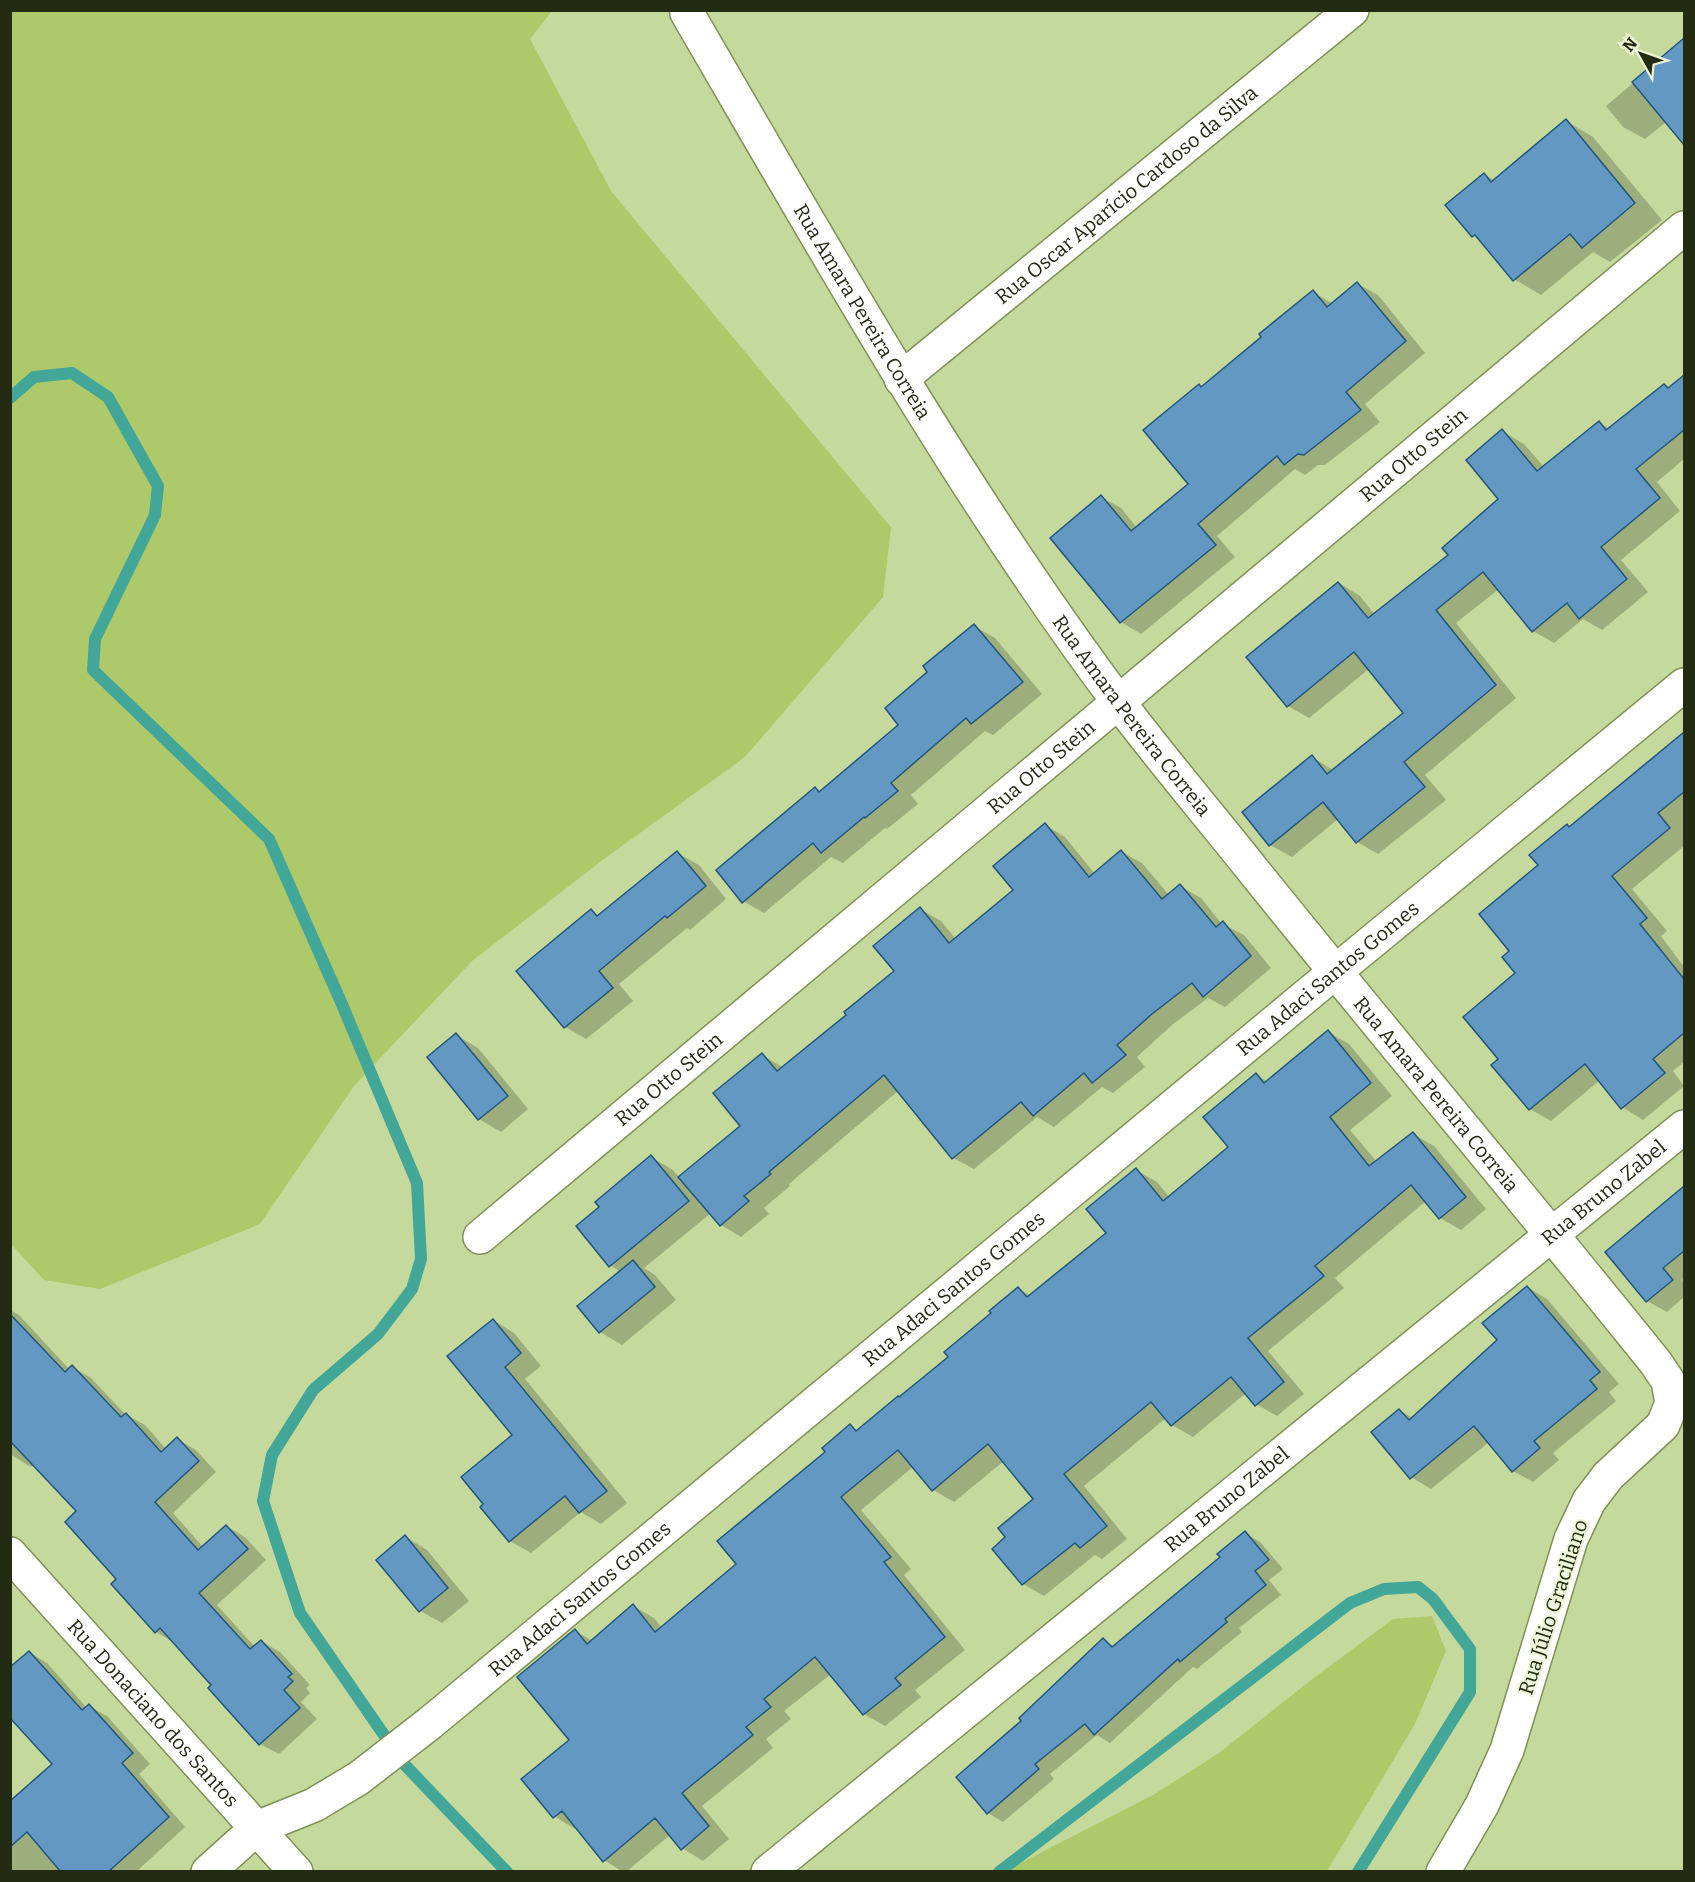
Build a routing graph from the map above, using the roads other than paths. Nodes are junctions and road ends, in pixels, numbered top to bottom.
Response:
1 (1352, 10) edge
2 (688, 12) edge
3 (1684, 228) edge
4 (901, 379) junction
5 (1684, 685) edge
6 (1119, 702) junction
7 (1335, 972) junction
8 (1684, 1127) edge
9 (1552, 1234) junction
10 (480, 1237) dead end
11 (1656, 1363) joint
12 (10, 1554) edge
13 (257, 1828) junction
14 (208, 1872) edge
15 (296, 1872) edge
16 (768, 1872) edge
17 (1443, 1872) edge

1 - 4 street, Rua Oscar Aparício Cardoso da Silva
2 - 4 street, Rua Amara Pereira Correia
3 - 6 street, Rua Otto Stein
4 - 6 street, Rua Amara Pereira Correia
5 - 7 street, Rua Adaci Santos Gomes
6 - 7 street, Rua Amara Pereira Correia
6 - 10 street, Rua Otto Stein
7 - 9 street, Rua Amara Pereira Correia
7 - 13 street, Rua Adaci Santos Gomes
8 - 9 street, Rua Bruno Zabel
9 - 11 street, Rua Amara Pereira Correia
9 - 16 street, Rua Bruno Zabel
11 - 17 street, Rua Júlio Graciliano
12 - 13 street, Rua Donaciano dos Santos
13 - 14 street, Rua Adaci Santos Gomes
13 - 15 street, Rua Donaciano dos Santos

